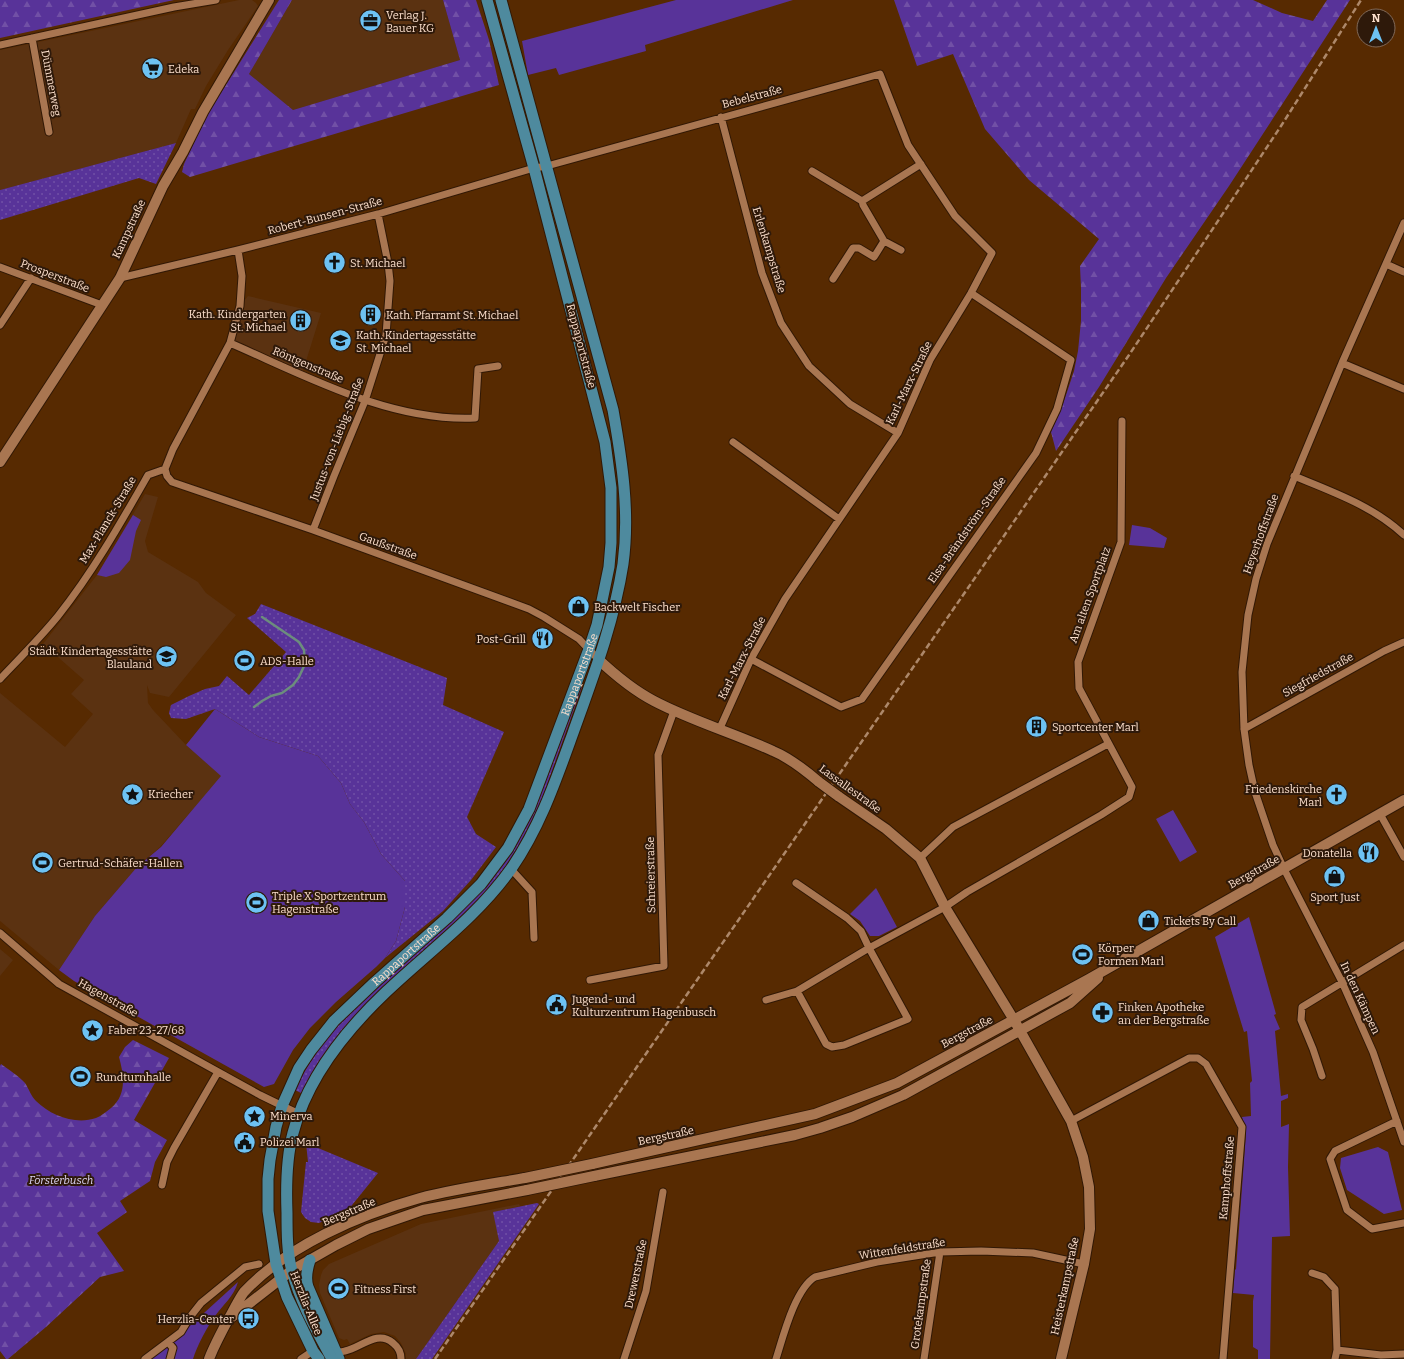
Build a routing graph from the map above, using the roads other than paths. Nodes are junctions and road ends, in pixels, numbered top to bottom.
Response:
1 (216, 0) edge
2 (269, 0) edge
3 (487, 0) edge
4 (501, 0) edge
5 (32, 38) junction
6 (0, 45) edge
7 (721, 117) junction
8 (49, 132) dead end
9 (921, 164) junction
10 (547, 166) junction
11 (534, 168) junction
12 (812, 171) dead end
13 (862, 201) junction
14 (378, 214) junction
15 (1404, 223) edge
16 (884, 241) junction
17 (238, 250) junction
18 (901, 250) dead end
19 (992, 253) joint
20 (1386, 264) junction
21 (0, 267) edge
22 (1404, 272) edge
23 (31, 278) junction
24 (120, 278) junction
25 (833, 279) dead end
26 (971, 293) junction
27 (102, 305) junction
28 (0, 325) edge
29 (230, 343) junction
30 (1342, 362) junction
31 (498, 366) dead end
32 (1404, 389) edge
33 (365, 401) junction
34 (1122, 421) dead end
35 (898, 433) junction
36 (733, 442) dead end
37 (2, 455) edge
38 (166, 469) junction
39 (1294, 476) junction
40 (839, 519) junction
41 (313, 530) junction
42 (1404, 535) edge
43 (1404, 642) edge
44 (589, 649) junction
45 (598, 659) junction
46 (751, 659) junction
47 (0, 679) edge
48 (674, 711) junction
49 (720, 728) junction
50 (1244, 729) junction
51 (1108, 744) junction
52 (1404, 800) edge
53 (1380, 814) junction
54 (1404, 857) edge
55 (920, 858) junction
56 (510, 869) junction
57 (1284, 870) junction
58 (796, 882) dead end
59 (945, 907) junction
60 (0, 934) edge
61 (534, 938) dead end
62 (1404, 945) edge
63 (869, 948) junction
64 (1115, 964) junction
65 (590, 980) dead end
66 (1342, 982) junction
67 (797, 991) junction
68 (766, 1000) dead end
69 (1014, 1020) junction
70 (1020, 1031) junction
71 (218, 1072) junction
72 (1322, 1076) dead end
73 (282, 1106) junction
74 (298, 1114) junction
75 (1071, 1121) junction
76 (1397, 1121) junction
77 (1404, 1142) edge
78 (162, 1185) dead end
79 (663, 1192) dead end
80 (1404, 1224) edge
81 (940, 1252) junction
82 (289, 1255) junction
83 (310, 1260) junction
84 (259, 1264) dead end
85 (276, 1264) junction
86 (1084, 1264) junction
87 (292, 1270) junction
88 (1312, 1272) dead end
89 (281, 1279) junction
90 (228, 1319) junction
91 (168, 1342) junction
92 (1336, 1350) junction
93 (1404, 1354) edge
94 (316, 1355) edge
95 (334, 1355) edge
96 (147, 1359) edge
97 (170, 1359) edge
98 (209, 1359) edge
99 (301, 1359) edge
100 (401, 1359) edge
101 (624, 1359) edge
102 (776, 1359) edge
103 (924, 1359) edge
104 (1062, 1359) edge
105 (1223, 1359) edge
106 (1336, 1359) edge

1 - 5 street, Dümmerweg
2 - 24 main road, Kampstraße
3 - 11 main road, Rappaportstraße
4 - 10 main road, Rappaportstraße
5 - 6 street, Dümmerweg
5 - 8 street, Dümmerweg
7 - 9 street, Bebelstraße
7 - 10 street, Bebelstraße
7 - 35 street, Erlenkampstraße
9 - 13 street
9 - 19 street, Bebelstraße
10 - 11 street, Bebelstraße
10 - 45 main road, Rappaportstraße
11 - 14 street, Robert-Bunsen-Straße
11 - 44 main road, Rappaportstraße
12 - 13 street
13 - 16 street
14 - 17 street, Robert-Bunsen-Straße
14 - 33 street, Justus-von-Liebig-Straße
15 - 20 street, Heyerhoffstraße
16 - 18 street
16 - 25 street
17 - 24 street, Robert-Bunsen-Straße
17 - 29 street
19 - 26 street, Karl-Marx-Straße
20 - 22 street
20 - 30 street, Heyerhoffstraße
21 - 23 street, Prosperstraße
23 - 27 street, Prosperstraße
23 - 28 street
24 - 27 main road, Kampstraße
26 - 35 street, Karl-Marx-Straße
26 - 46 street, Elsa-Brändström-Straße
27 - 37 main road, Kampstraße
29 - 33 street, Röntgenstraße
29 - 38 street
30 - 32 street
30 - 39 street, Heyerhoffstraße
31 - 33 street, Röntgenstraße
33 - 41 street, Justus-von-Liebig-Straße
34 - 51 street, Am alten Sportplatz
35 - 40 street, Karl-Marx-Straße
36 - 40 street
38 - 41 street, Gaußstraße
38 - 47 street, Max-Planck-Straße
39 - 42 street
39 - 50 street, Heyerhoffstraße
40 - 46 street, Karl-Marx-Straße
41 - 44 street, Gaußstraße
43 - 50 street, Siegfriedstraße
44 - 45 street, Gaußstraße
44 - 73 main road, Rappaportstraße
45 - 48 main road, Lassallestraße
45 - 56 main road, Rappaportstraße
46 - 49 street, Karl-Marx-Straße
48 - 49 main road, Lassallestraße
48 - 65 street, Schreierstraße
49 - 55 main road, Lassallestraße, bridge
50 - 57 street, Heyerhoffstraße
51 - 55 street
51 - 59 street, Am alten Sportplatz
52 - 53 main road, Bergstraße
53 - 54 street
53 - 57 main road, Bergstraße
55 - 59 main road, Lassallestraße
56 - 61 street
56 - 74 main road, Rappaportstraße
57 - 64 main road, Bergstraße
57 - 66 street, In den Kämpen
58 - 63 street
59 - 63 street, Am alten Sportplatz
59 - 69 main road, Lassallestraße
60 - 71 street, Hagenstraße
62 - 66 street
63 - 67 street, Am alten Sportplatz
63 - 67 street
64 - 69 main road, Bergstraße
64 - 70 main road, Bergstraße
66 - 72 street
66 - 76 street, In den Kämpen
67 - 68 street, Am alten Sportplatz
69 - 70 main road, Heisterkampstraße
69 - 82 main road, Bergstraße, bridge
70 - 75 main road, Heisterkampstraße
70 - 83 main road, Bergstraße, bridge
71 - 73 street, Hagenstraße
71 - 78 street
73 - 74 street, Hagenstraße
73 - 85 main road, Rappaportstraße
74 - 82 main road, Rappaportstraße
75 - 86 main road, Heisterkampstraße
75 - 105 street, Kamphoffstraße
76 - 77 street, In den Kämpen
76 - 80 street
79 - 101 street, Drewerstraße
81 - 86 street, Wittenfeldstraße
81 - 102 street, Wittenfeldstraße
81 - 103 street, Grotekampstraße
82 - 85 main road, Bergstraße
82 - 87 main road, Herzlia-Allee
83 - 87 main road, Bergstraße
83 - 95 main road
84 - 91 street
85 - 89 main road, Herzlia-Allee
85 - 90 main road, Bergstraße
86 - 104 main road, Heisterkampstraße
87 - 89 main road, Bergstraße
87 - 95 main road, Herzlia-Allee
88 - 92 street
89 - 90 main road, Bergstraße
89 - 94 main road, Herzlia-Allee
90 - 98 main road, Bergstraße
91 - 96 street
91 - 97 street
92 - 93 street
92 - 106 street
94 - 99 street, Herzlia-Allee
95 - 100 street

